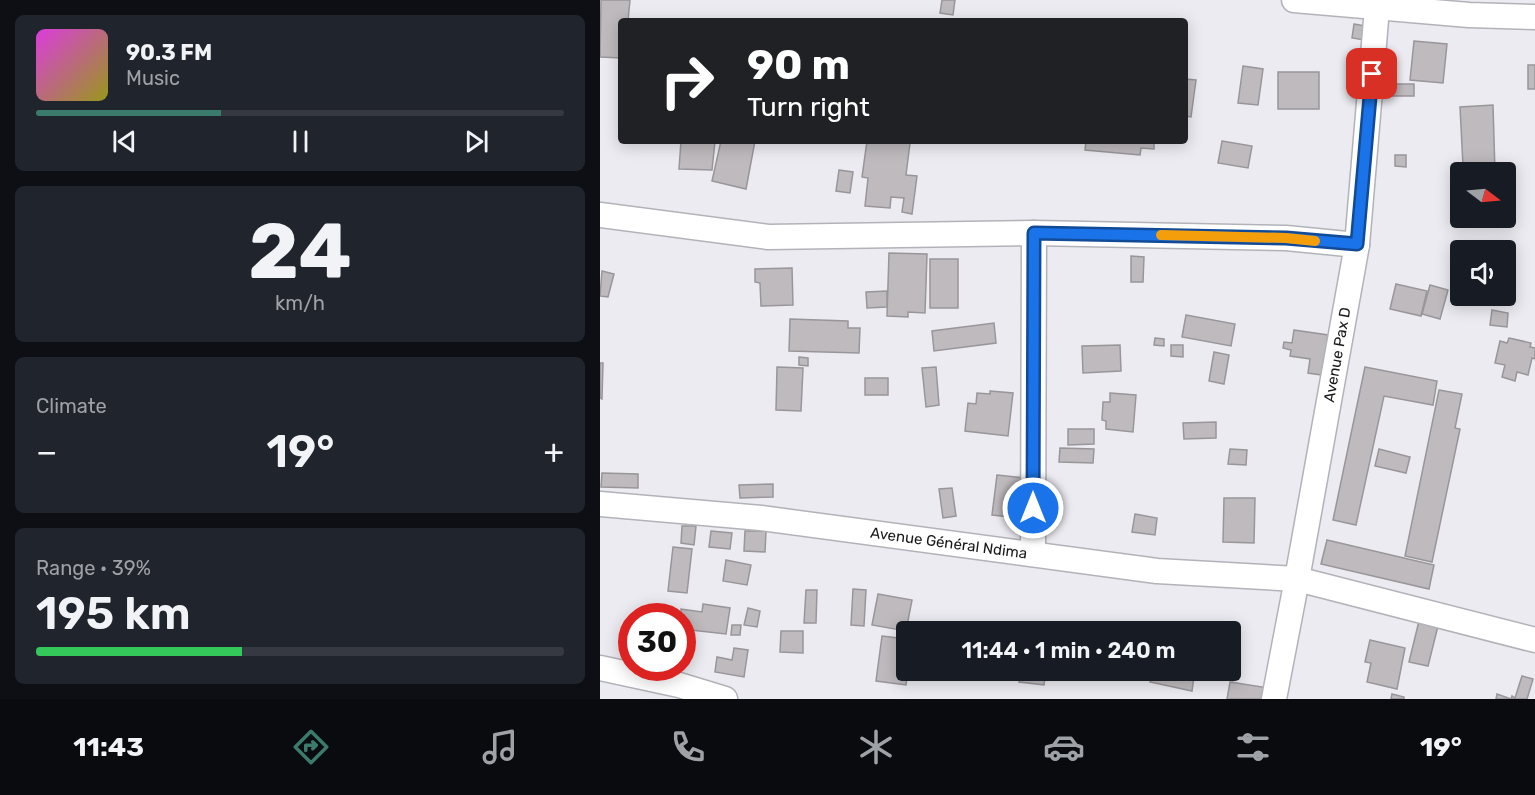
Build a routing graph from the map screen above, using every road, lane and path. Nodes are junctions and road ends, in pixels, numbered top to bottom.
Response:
1 (1294, 0) edge
2 (1366, 5) edge
3 (1471, 8) edge
4 (1535, 17) edge
5 (600, 215) edge
6 (1034, 233) junction
7 (1357, 244) junction
8 (600, 504) edge
9 (1033, 554) junction
10 (1297, 579) junction
11 (1535, 640) edge
12 (600, 668) edge
13 (725, 699) edge
14 (1274, 699) edge

1 - 2 street
2 - 3 street
2 - 7 street, Avenue Pax D
3 - 4 street
5 - 6 street
6 - 7 street
6 - 9 street
7 - 10 street, Avenue Pax D
8 - 9 street, Avenue Général Ndima
9 - 10 street, Avenue Général Ndima
10 - 11 street, Avenue Général Ndima
10 - 14 street, Avenue Pax D
12 - 13 street

